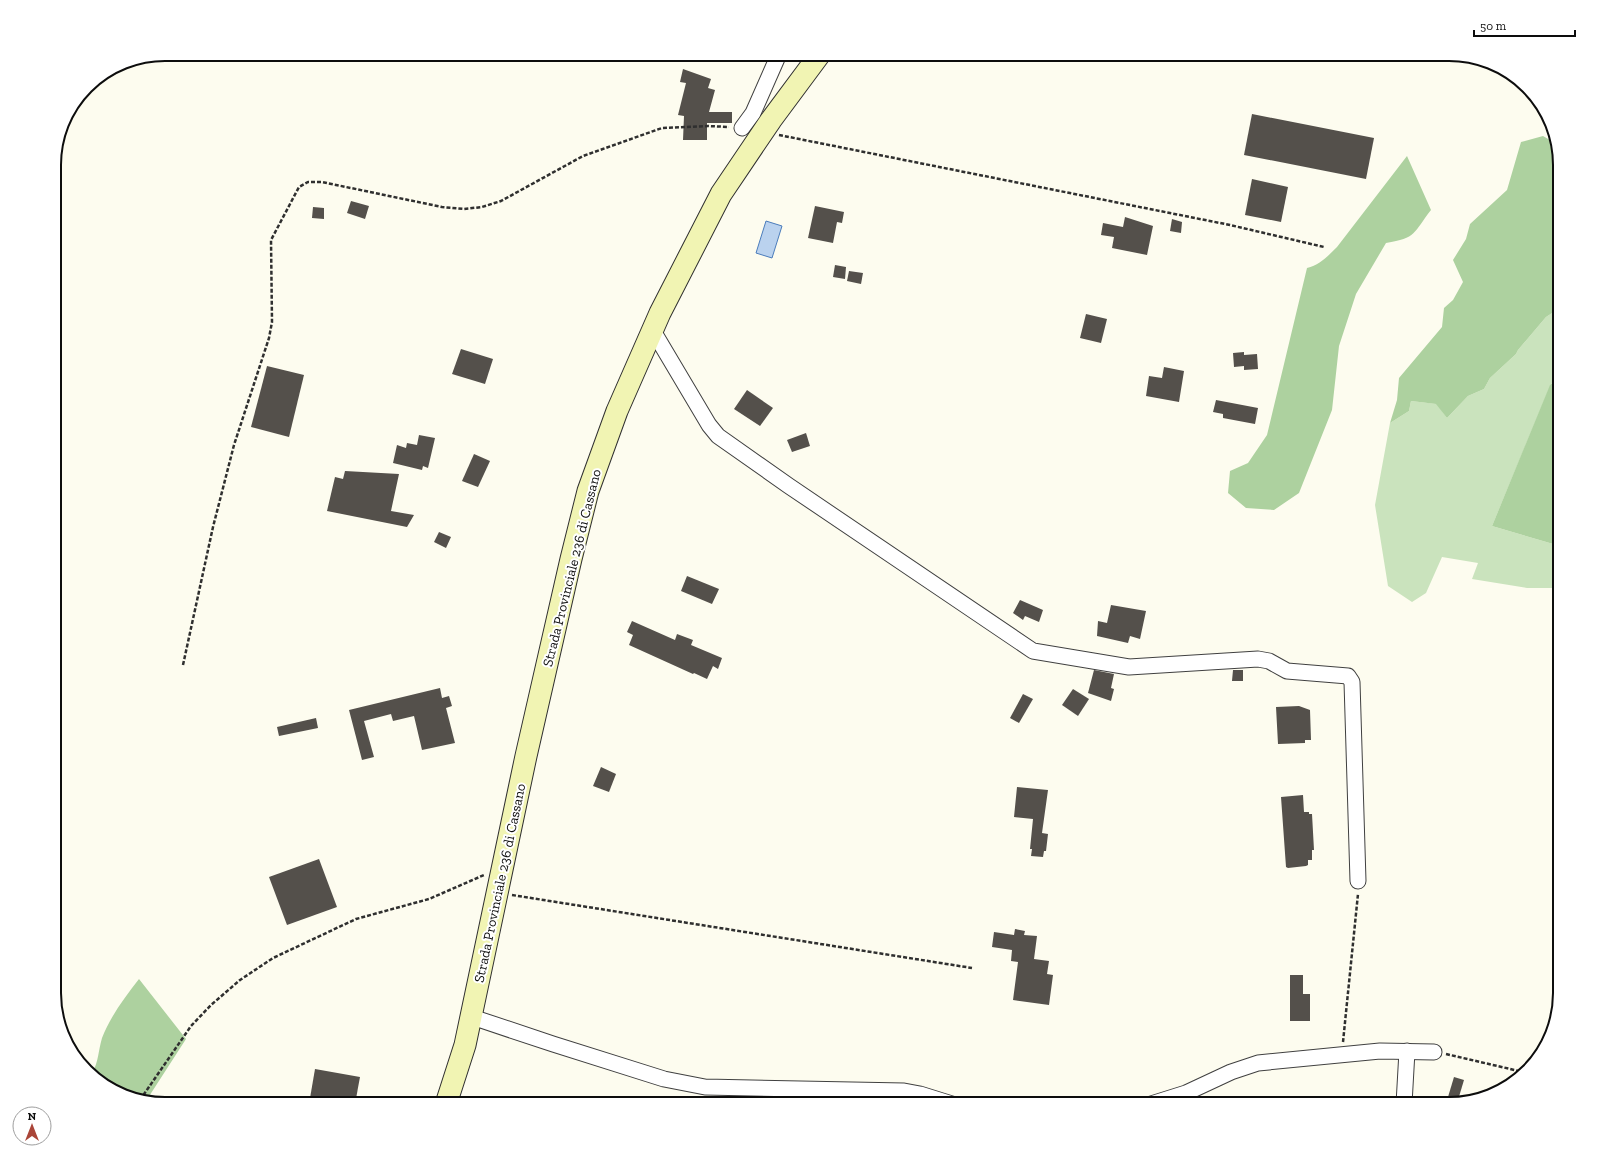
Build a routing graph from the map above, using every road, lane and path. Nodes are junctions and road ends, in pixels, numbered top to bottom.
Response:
1 (775, 61) edge
2 (815, 61) edge
3 (766, 127) junction
4 (742, 128) joint
5 (1324, 247) dead end
6 (652, 329) junction
7 (183, 665) dead end
8 (503, 867) junction
9 (1358, 882) joint
10 (498, 892) junction
11 (972, 968) dead end
12 (472, 1016) junction
13 (1407, 1051) junction
14 (1434, 1052) joint
15 (1340, 1056) junction
16 (1518, 1071) edge
17 (144, 1095) edge
18 (448, 1097) edge
19 (930, 1097) edge
20 (1173, 1097) edge
21 (1404, 1097) edge

1 - 4 street
2 - 3 main road, Strada Provinciale 236 di Cassano
3 - 5 path
3 - 6 main road, Strada Provinciale 236 di Cassano
4 - 7 path
6 - 8 main road, Strada Provinciale 236 di Cassano
6 - 9 street
8 - 10 main road, Strada Provinciale 236 di Cassano
8 - 17 path
9 - 15 path
10 - 11 path
10 - 12 main road, Strada Provinciale 236 di Cassano
12 - 18 main road, Strada Provinciale 236 di Cassano
12 - 19 street
13 - 14 street
13 - 15 street
13 - 21 street
14 - 16 path
15 - 20 street

